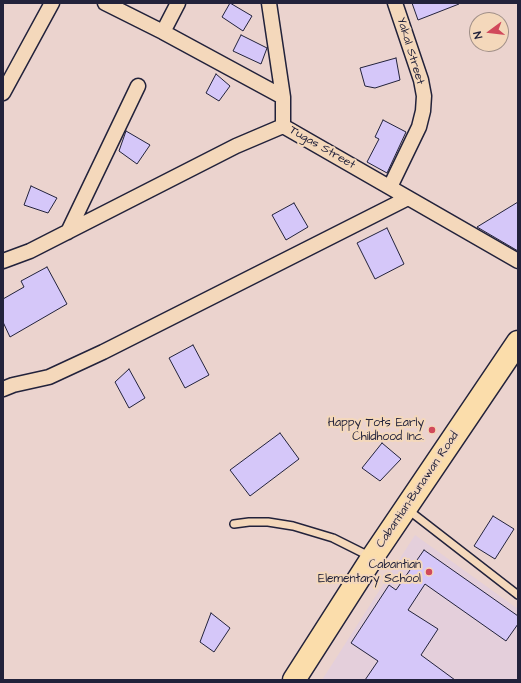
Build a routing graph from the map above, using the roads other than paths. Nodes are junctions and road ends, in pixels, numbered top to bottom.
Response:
1 (52, 3) edge
2 (105, 3) edge
3 (178, 3) edge
4 (269, 3) edge
5 (395, 3) edge
6 (163, 32) junction
7 (138, 86) dead end
8 (3, 93) edge
9 (283, 97) junction
10 (283, 126) junction
11 (390, 187) junction
12 (408, 198) junction
13 (68, 232) junction
14 (3, 261) edge
15 (518, 261) edge
16 (518, 342) edge
17 (3, 389) edge
18 (406, 508) junction
19 (234, 524) dead end
20 (372, 558) junction
21 (518, 595) edge
22 (294, 680) edge

1 - 8 street
2 - 6 street
3 - 6 street
4 - 9 street, Tugas Street
5 - 11 street, Yakal Street
6 - 9 street
7 - 13 street
9 - 10 street, Tugas Street
10 - 11 street, Tugas Street
10 - 13 street
11 - 12 street, Tugas Street
12 - 15 street, Tugas Street
12 - 17 street
13 - 14 street
16 - 18 main road, Cabantian-Bunawan Road
18 - 20 main road, Cabantian-Bunawan Road
18 - 21 lane
19 - 20 lane
20 - 22 main road, Cabantian-Bunawan Road

